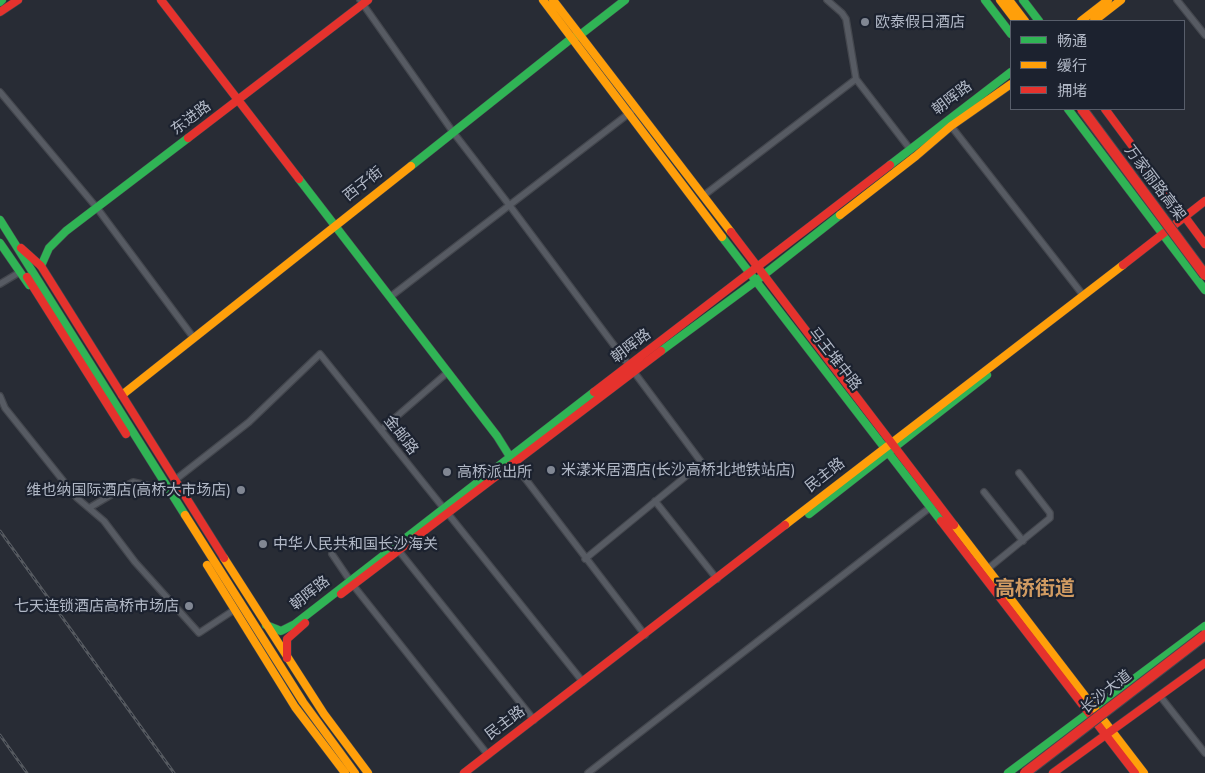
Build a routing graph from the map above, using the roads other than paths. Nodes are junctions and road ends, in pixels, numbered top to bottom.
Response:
1 (18, 0) edge
2 (161, 0) edge
3 (542, 0) edge
4 (553, 0) edge
5 (625, 0) edge
6 (828, 0) edge
7 (985, 0) edge
8 (1000, 0) edge
9 (1009, 0) edge
10 (1023, 0) edge
11 (1108, 0) edge
12 (1121, 0) edge
13 (1177, 0) edge
14 (363, 1) edge
15 (0, 12) edge
16 (1015, 20) edge
17 (1024, 20) edge
18 (1038, 20) edge
19 (1082, 20) edge
20 (1095, 20) edge
21 (1010, 33) edge
22 (1205, 35) edge
23 (576, 36) junction
24 (1010, 73) edge
25 (856, 79) junction
26 (1010, 85) edge
27 (0, 92) edge
28 (239, 100) junction
29 (1069, 110) edge
30 (1083, 110) edge
31 (1091, 110) edge
32 (1105, 110) edge
33 (633, 111) junction
34 (951, 126) junction
35 (453, 132) junction
36 (910, 149) junction
37 (703, 196) junction
38 (1205, 201) edge
39 (510, 206) junction
40 (1205, 207) edge
41 (97, 208) junction
42 (0, 214) edge
43 (1186, 219) junction
44 (0, 220) edge
45 (335, 225) junction
46 (0, 232) edge
47 (1164, 236) junction
48 (0, 243) edge
49 (1205, 244) edge
50 (21, 248) junction
51 (1205, 264) edge
52 (21, 265) junction
53 (41, 266) junction
54 (757, 274) junction
55 (1205, 275) edge
56 (0, 284) edge
57 (1205, 290) edge
58 (1083, 295) junction
59 (42, 296) junction
60 (390, 297) junction
61 (194, 337) junction
62 (632, 369) junction
63 (448, 372) junction
64 (122, 395) junction
65 (0, 396) edge
66 (381, 430) junction
67 (890, 447) junction
68 (512, 460) junction
69 (1019, 473) dead end
70 (175, 480) junction
71 (150, 486) dead end
72 (984, 492) dead end
73 (655, 501) junction
74 (934, 504) junction
75 (89, 508) junction
76 (445, 512) junction
77 (1023, 541) junction
78 (399, 551) junction
79 (332, 554) dead end
80 (585, 559) junction
81 (985, 571) junction
82 (717, 579) junction
83 (352, 583) junction
84 (234, 610) junction
85 (266, 625) junction
86 (1205, 626) edge
87 (644, 635) junction
88 (1205, 635) edge
89 (1205, 642) edge
90 (287, 658) junction
91 (1205, 663) edge
92 (583, 682) junction
93 (1160, 696) junction
94 (1092, 711) junction
95 (534, 720) junction
96 (1108, 733) junction
97 (1205, 753) edge
98 (488, 755) junction
99 (344, 773) edge
100 (355, 773) edge
101 (368, 773) edge
102 (464, 773) edge
103 (473, 773) edge
104 (588, 773) edge
105 (1008, 773) edge
106 (1025, 773) edge
107 (1033, 773) edge
108 (1053, 773) edge
109 (1135, 773) edge
110 (1144, 773) edge

1 - 15 main road
2 - 28 main road
3 - 23 main road, 马王堆中路
4 - 23 main road, 马王堆中路
5 - 23 main road, 西子街
6 - 25 street
7 - 21 main road
8 - 16 main road
9 - 17 main road
10 - 18 main road
11 - 19 main road
12 - 20 main road
13 - 22 street
14 - 28 main road, 东进路
14 - 35 street
23 - 33 main road, 马王堆中路
23 - 35 main road, 西子街
24 - 36 main road, 朝晖路
25 - 36 street
25 - 37 street
26 - 34 main road, 朝晖路
27 - 41 street
28 - 41 main road, 东进路
28 - 45 main road
29 - 47 main road
30 - 55 main road, 万家丽路高架, bridge
31 - 51 main road, 万家丽路高架
32 - 43 main road
33 - 37 main road, 马王堆中路
33 - 39 street
33 - 54 main road, 马王堆中路
34 - 54 main road, 朝晖路
34 - 58 street
35 - 39 street
35 - 45 main road, 西子街
36 - 54 main road, 朝晖路
37 - 54 main road, 马王堆中路
38 - 43 main road, 民主路
39 - 60 street
39 - 62 street
40 - 43 main road, 民主路
41 - 53 main road, 东进路
41 - 61 street
42 - 50 main road
43 - 47 main road, 民主路
43 - 49 main road
44 - 52 main road
45 - 60 main road
45 - 61 main road, 西子街
46 - 52 main road
47 - 57 main road
47 - 58 main road, 民主路
47 - 67 main road, 民主路
48 - 52 main road
50 - 53 main road
50 - 59 main road
52 - 56 street
52 - 59 main road
53 - 64 main road
54 - 62 main road, 朝晖路
54 - 67 main road, 马王堆中路
58 - 67 main road, 民主路
59 - 84 main road
59 - 100 main road
60 - 63 main road
61 - 64 main road, 西子街
62 - 68 main road, 朝晖路
62 - 73 street
63 - 66 street
63 - 68 main road
64 - 70 main road
65 - 75 street
66 - 70 street, 金邮路
66 - 76 street, 金邮路
67 - 74 main road, 马王堆中路
67 - 82 main road, 民主路
67 - 103 main road, 民主路
68 - 76 main road, 朝晖路
68 - 80 street
69 - 77 street
70 - 85 main road
71 - 75 street
72 - 77 street
73 - 80 street
73 - 82 street
74 - 81 main road, 马王堆中路
74 - 104 street
75 - 84 street
76 - 78 main road, 朝晖路
76 - 83 main road, 朝晖路
76 - 92 street, 金邮路
77 - 81 street
78 - 83 main road, 朝晖路
78 - 95 street
79 - 83 street
80 - 87 street
81 - 94 main road, 马王堆中路
82 - 87 main road, 民主路
83 - 85 main road, 朝晖路
83 - 90 main road, 朝晖路
83 - 98 street
84 - 99 main road
85 - 90 main road
86 - 94 main road
87 - 92 main road, 民主路
88 - 106 main road, 长沙大道, bridge
89 - 107 main road, 长沙大道
90 - 101 main road
91 - 93 main road
92 - 95 main road, 民主路
93 - 96 main road
93 - 97 street
94 - 96 main road, 马王堆中路
94 - 105 main road
95 - 98 main road, 民主路
96 - 108 main road
96 - 109 main road
96 - 110 main road
98 - 102 main road, 民主路

